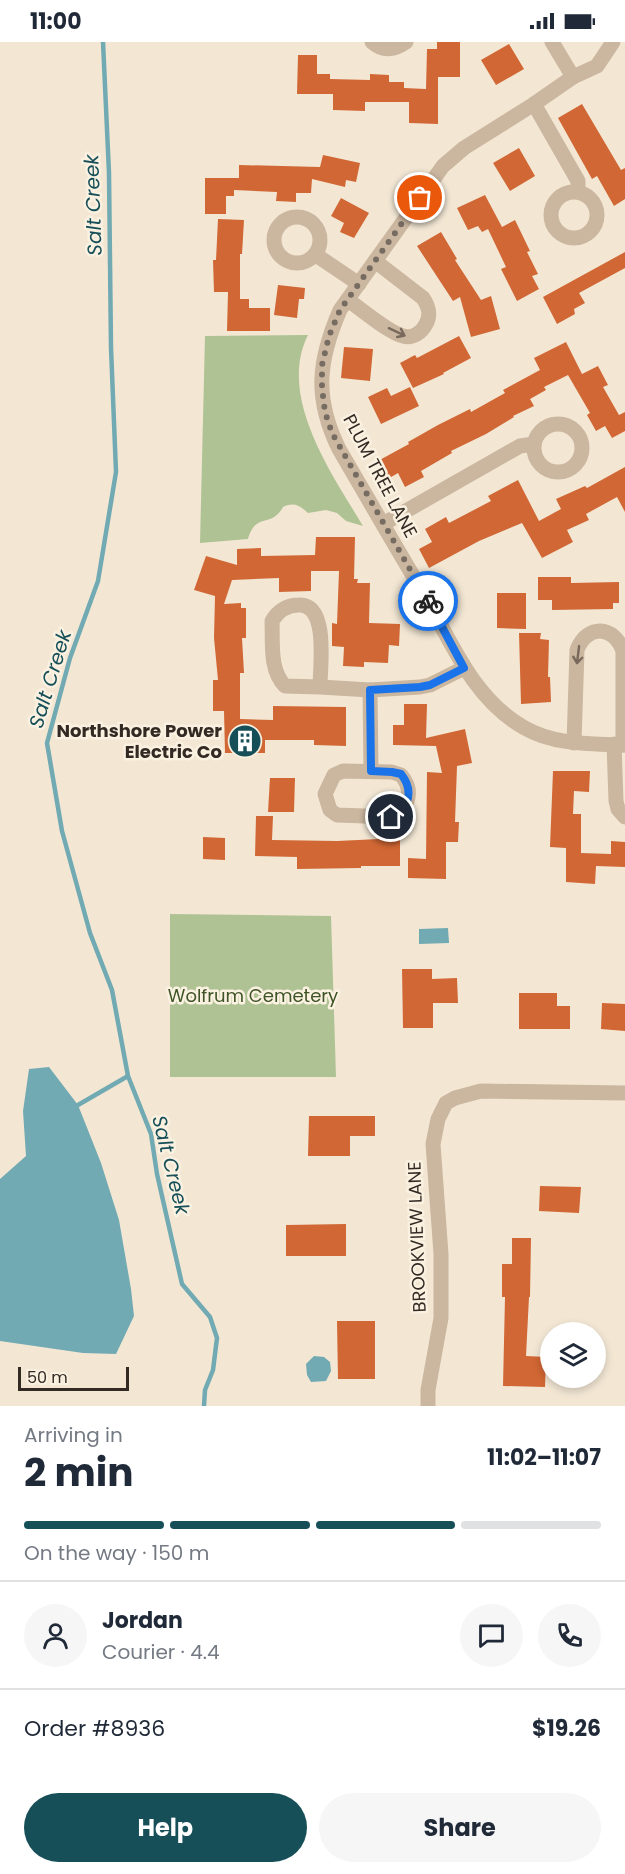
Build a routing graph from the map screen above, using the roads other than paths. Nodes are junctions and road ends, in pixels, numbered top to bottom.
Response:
1 (372, 42) edge
2 (406, 42) edge
3 (552, 42) edge
4 (613, 42) edge
5 (573, 76) junction
6 (534, 104) junction
7 (578, 192) dead end
8 (316, 255) dead end
9 (375, 261) junction
10 (359, 284) junction
11 (348, 300) junction
12 (534, 444) dead end
13 (383, 524) junction
14 (464, 668) junction
15 (320, 687) junction
16 (370, 690) junction
17 (574, 743) junction
18 (621, 744) edge
19 (371, 771) junction
20 (625, 817) edge
21 (625, 1092) edge
22 (428, 1406) edge

1 - 2 street
3 - 5 street
4 - 5 street, PLUM TREE LANE
5 - 6 street, PLUM TREE LANE
6 - 7 street
6 - 9 street, PLUM TREE LANE
8 - 10 street
9 - 10 street, PLUM TREE LANE
11 -> 9 street
10 - 11 street, PLUM TREE LANE
11 - 13 street, PLUM TREE LANE
12 - 13 street
13 - 14 street, PLUM TREE LANE
14 - 16 street
14 - 17 street, PLUM TREE LANE
15 - 15 street
15 - 16 street
16 - 19 street
17 - 18 street, PLUM TREE LANE
18 -> 17 street
18 - 20 street
19 - 19 street
21 - 22 street, BROOKVIEW LANE

